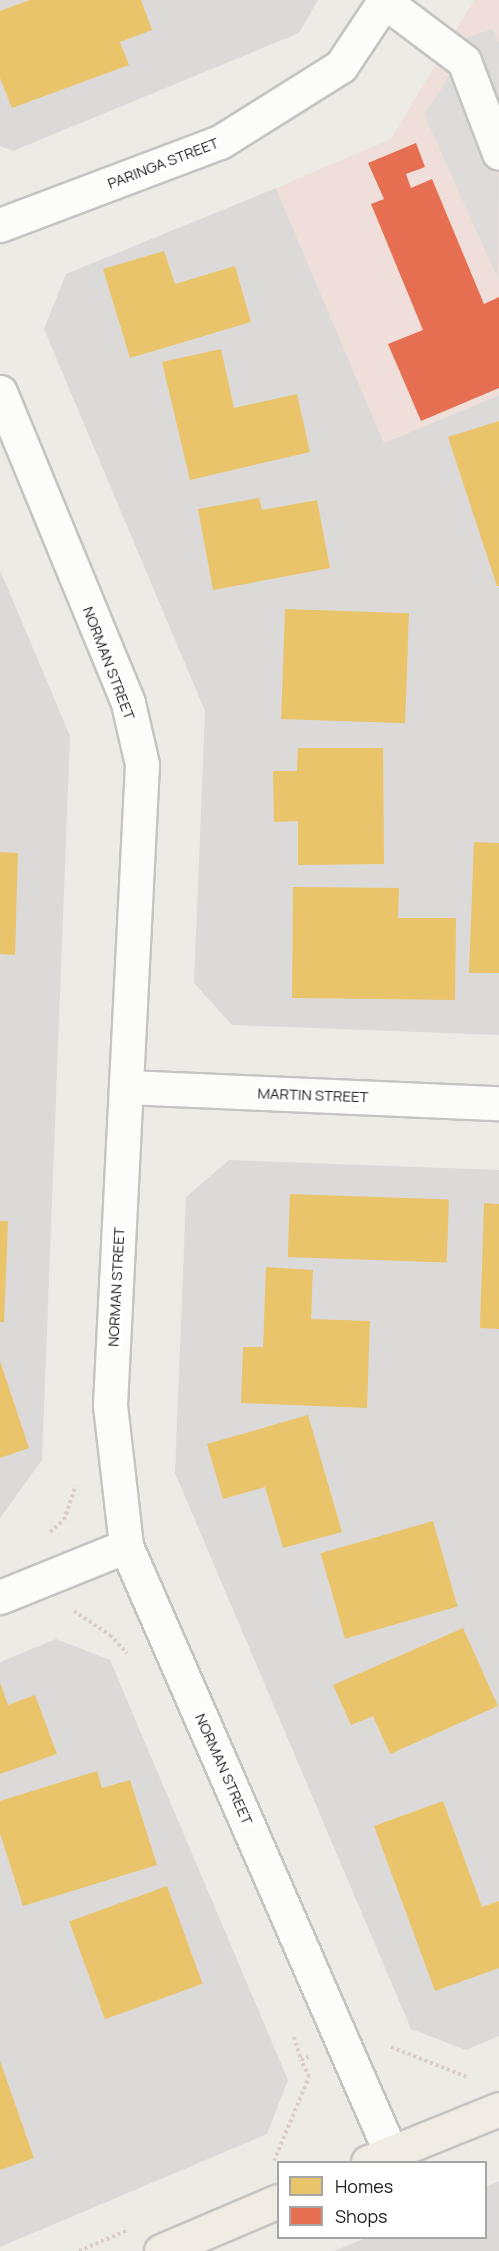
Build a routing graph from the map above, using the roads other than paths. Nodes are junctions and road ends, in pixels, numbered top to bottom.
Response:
1 (384, 1) edge
2 (499, 153) edge
3 (0, 225) edge
4 (0, 392) edge
5 (126, 1086) junction
6 (499, 1103) edge
7 (126, 1546) junction
8 (0, 1598) edge
9 (499, 2109) edge
10 (380, 2158) edge
11 (277, 2202) edge
12 (161, 2251) edge

1 - 2 street
1 - 3 street, PARINGA STREET
4 - 5 street, NORMAN STREET
5 - 6 street, MARTIN STREET
5 - 7 street, NORMAN STREET
7 - 8 street
7 - 10 street, NORMAN STREET
9 - 10 main road
11 - 12 main road

